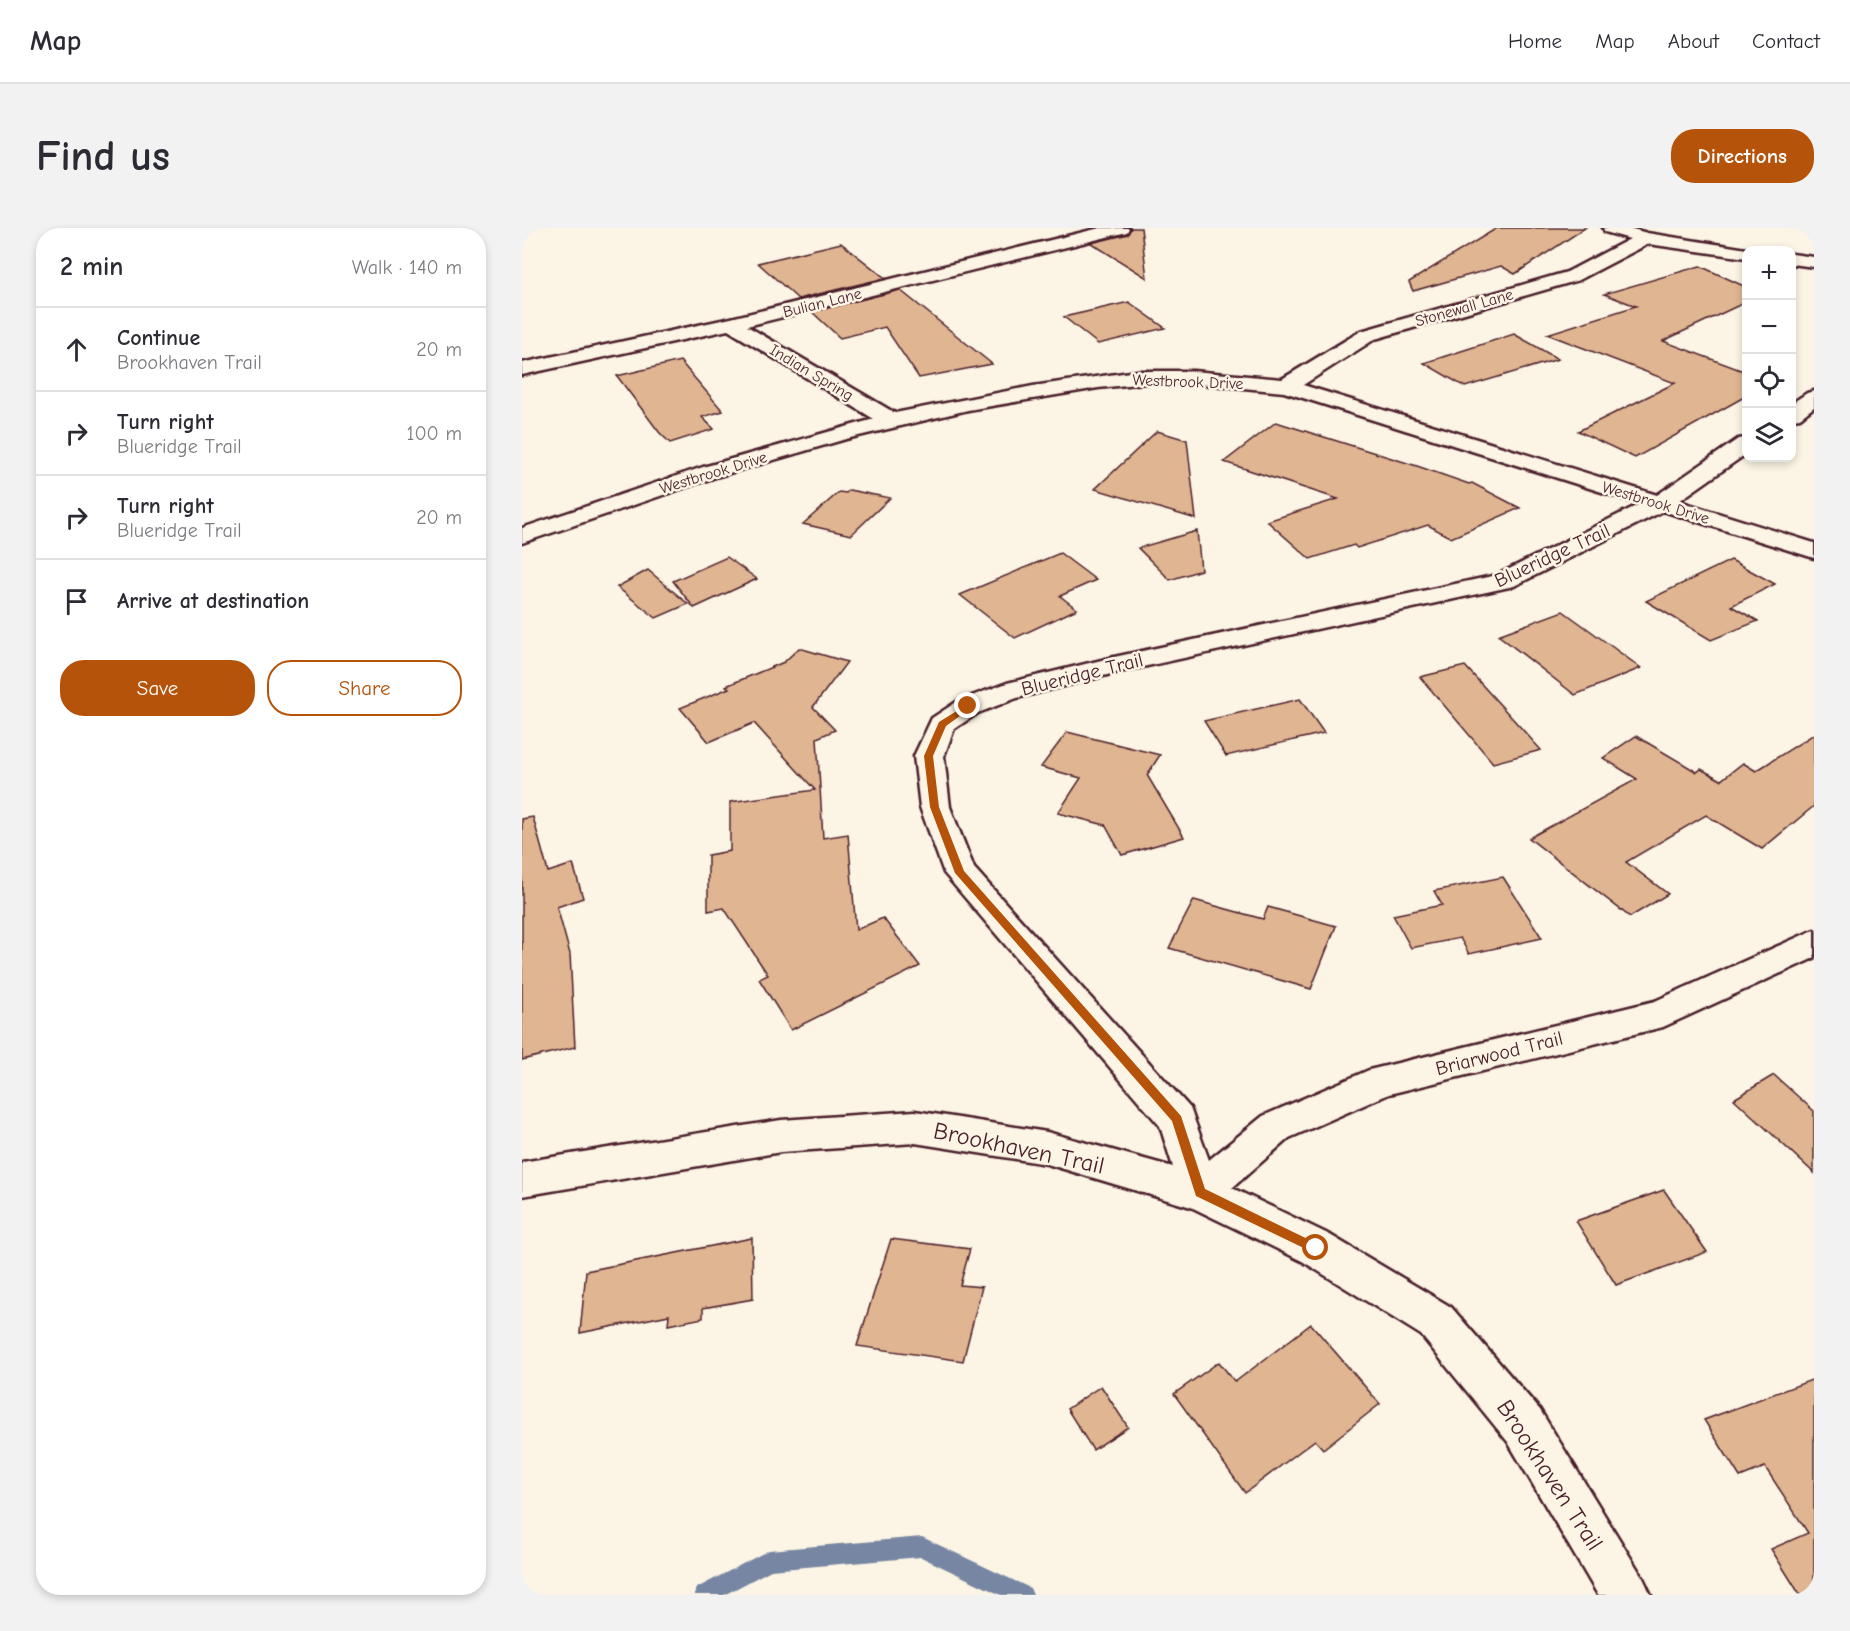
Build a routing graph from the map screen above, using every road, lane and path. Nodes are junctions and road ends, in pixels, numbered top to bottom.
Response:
1 (1121, 228) edge
2 (1611, 228) edge
3 (1719, 233) dead end
4 (1646, 238) junction
5 (1695, 247) junction
6 (1742, 253) edge
7 (1796, 260) edge
8 (1814, 262) edge
9 (731, 324) junction
10 (522, 347) edge
11 (529, 368) edge
12 (1287, 386) junction
13 (1814, 398) edge
14 (1796, 410) edge
15 (893, 420) junction
16 (1742, 447) edge
17 (1659, 504) junction
18 (522, 536) edge
19 (1814, 551) edge
20 (1814, 943) edge
21 (522, 1179) edge
22 (1200, 1192) junction
23 (1626, 1595) edge

1 - 9 street, Bulian Lane
2 - 4 street
3 - 5 street
4 - 5 street
4 - 12 street, Stonewall Lane
5 - 6 street
7 - 8 street
9 - 11 street, Bulian Lane
9 - 15 street, Indian Spring
10 - 11 street
12 - 15 street, Westbrook Drive
12 - 17 street, Westbrook Drive
13 - 14 street
15 - 18 street, Westbrook Drive
16 - 17 street, Blueridge Trail
17 - 19 street, Westbrook Drive
17 - 22 street, Blueridge Trail
20 - 22 street, Briarwood Trail
21 - 22 street, Brookhaven Trail
22 - 23 street, Brookhaven Trail

